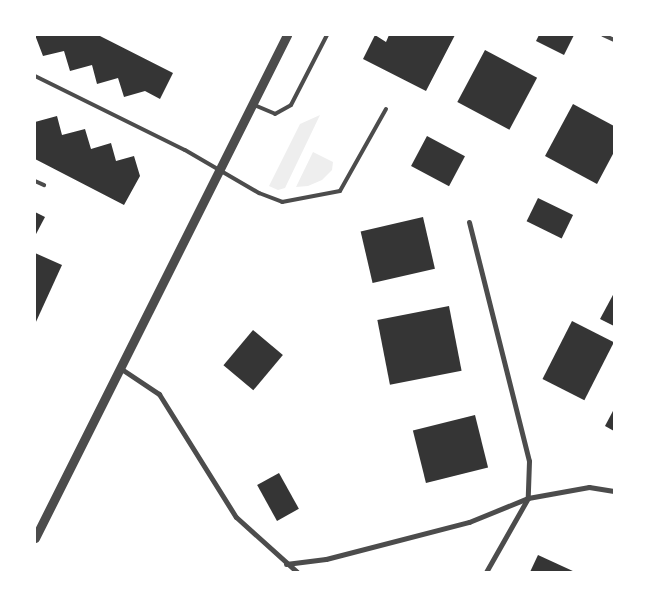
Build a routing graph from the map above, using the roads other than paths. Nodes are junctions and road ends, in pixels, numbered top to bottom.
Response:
1 (287, 35) edge
2 (328, 35) edge
3 (603, 35) edge
4 (614, 40) edge
5 (35, 76) edge
6 (252, 104) junction
7 (386, 109) dead end
8 (220, 170) junction
9 (35, 181) edge
10 (44, 185) dead end
11 (468, 222) dead end
12 (120, 368) junction
13 (614, 491) edge
14 (528, 498) junction
15 (35, 538) edge
16 (286, 564) junction
17 (297, 572) edge
18 (486, 572) edge

1 - 6 street
2 - 6 lane
3 - 4 lane
5 - 8 lane
6 - 8 street
7 - 8 lane
8 - 12 street
9 - 10 lane
11 - 14 street
12 - 15 street
12 - 16 street
13 - 14 street
14 - 16 street
14 - 18 street
16 - 17 street

